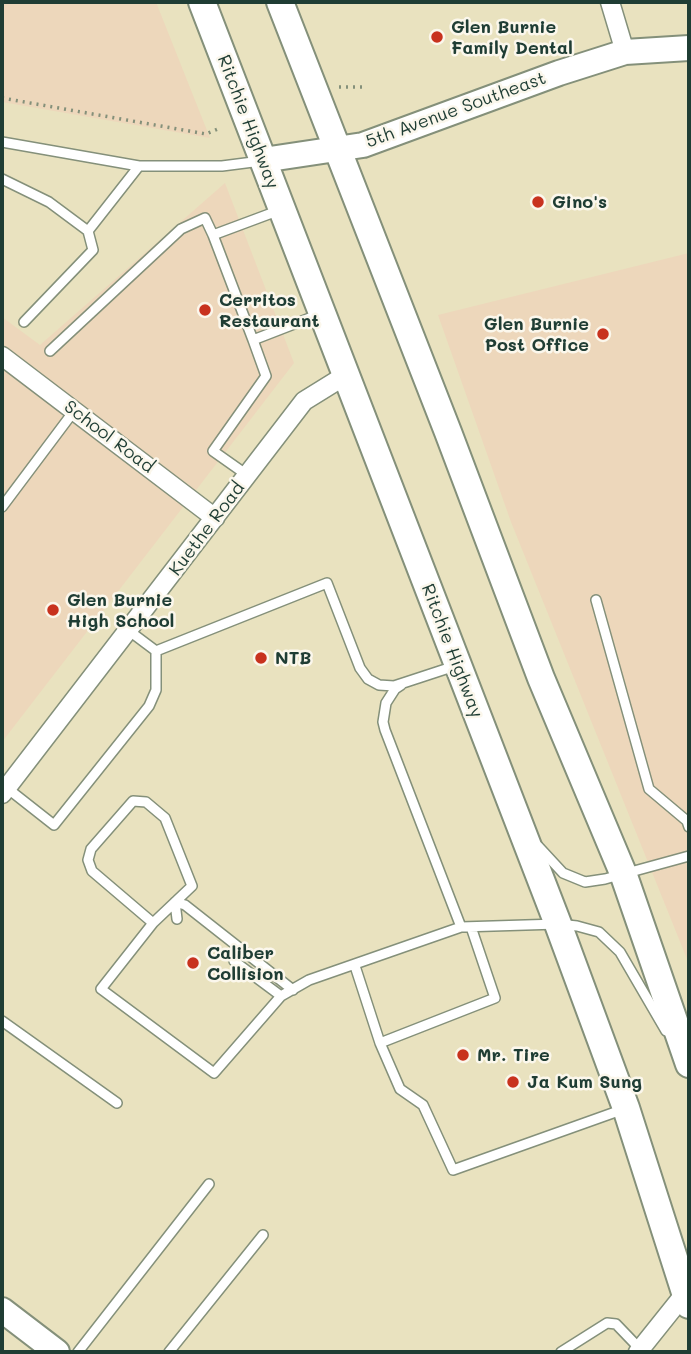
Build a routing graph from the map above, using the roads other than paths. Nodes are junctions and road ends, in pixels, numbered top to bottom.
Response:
1 (202, 2) edge
2 (279, 2) edge
3 (610, 2) edge
4 (689, 48) edge
5 (625, 52) junction
6 (2, 142) edge
7 (336, 149) junction
8 (263, 160) junction
9 (139, 166) junction
10 (2, 179) edge
11 (282, 209) junction
12 (88, 231) junction
13 (213, 235) junction
14 (322, 313) junction
15 (24, 322) dead end
16 (253, 340) junction
17 (50, 351) dead end
18 (2, 356) edge
19 (346, 375) junction
20 (75, 411) junction
21 (247, 475) junction
22 (2, 508) edge
23 (215, 518) junction
24 (596, 600) dead end
25 (128, 630) junction
26 (156, 651) junction
27 (457, 665) junction
28 (401, 685) junction
29 (4, 791) edge
30 (516, 817) junction
31 (689, 827) edge
32 (689, 856) edge
33 (623, 873) junction
34 (176, 902) junction
35 (177, 919) dead end
36 (153, 923) junction
37 (558, 924) junction
38 (461, 927) junction
39 (471, 927) junction
40 (234, 961) dead end
41 (355, 966) junction
42 (293, 990) junction
43 (281, 996) junction
44 (2, 1021) edge
45 (380, 1043) junction
46 (689, 1064) edge
47 (689, 1072) edge
48 (117, 1103) dead end
49 (626, 1108) junction
50 (209, 1184) dead end
51 (263, 1235) dead end
52 (687, 1299) edge
53 (2, 1310) edge
54 (639, 1350) edge
55 (57, 1352) edge
56 (78, 1352) edge
57 (169, 1352) edge
58 (561, 1352) edge

1 - 8 main road, Ritchie Highway
2 - 7 main road
3 - 5 street
4 - 5 street, 5th Avenue Southeast
5 - 7 street, 5th Avenue Southeast
6 - 9 lane
7 - 8 street, 5th Avenue Southeast
7 - 33 main road
8 - 9 lane
8 - 11 main road, Ritchie Highway
9 - 12 lane
10 - 12 lane
11 - 13 lane
11 - 14 main road, Ritchie Highway
12 - 15 lane
13 - 16 lane
13 - 17 lane
14 - 16 lane
14 - 19 main road, Ritchie Highway
16 - 21 lane
18 - 20 street, School Road
19 - 21 street, Kuethe Road
19 - 27 main road, Ritchie Highway
20 - 22 lane
20 - 23 street, School Road
21 - 23 street, Kuethe Road
23 - 25 street, Kuethe Road
24 - 31 lane
25 - 26 lane
25 - 29 street, Kuethe Road
26 - 28 lane
26 - 29 lane
27 - 28 lane
27 - 30 main road, Ritchie Highway
28 - 38 lane
30 - 33 lane
30 - 37 main road, Ritchie Highway
32 - 33 lane
33 - 46 main road
34 - 35 lane
34 - 36 lane
34 - 36 lane
34 - 42 lane
36 - 43 lane
37 - 39 lane
37 - 47 lane
37 - 49 main road, Ritchie Highway
38 - 39 lane
38 - 41 lane
39 - 45 lane
40 - 43 lane
41 - 42 lane
41 - 45 lane
42 - 43 lane
44 - 48 lane
45 - 49 lane
49 - 52 main road, Ritchie Highway
50 - 56 lane
51 - 57 lane
52 - 54 street
53 - 55 street
54 - 58 lane

